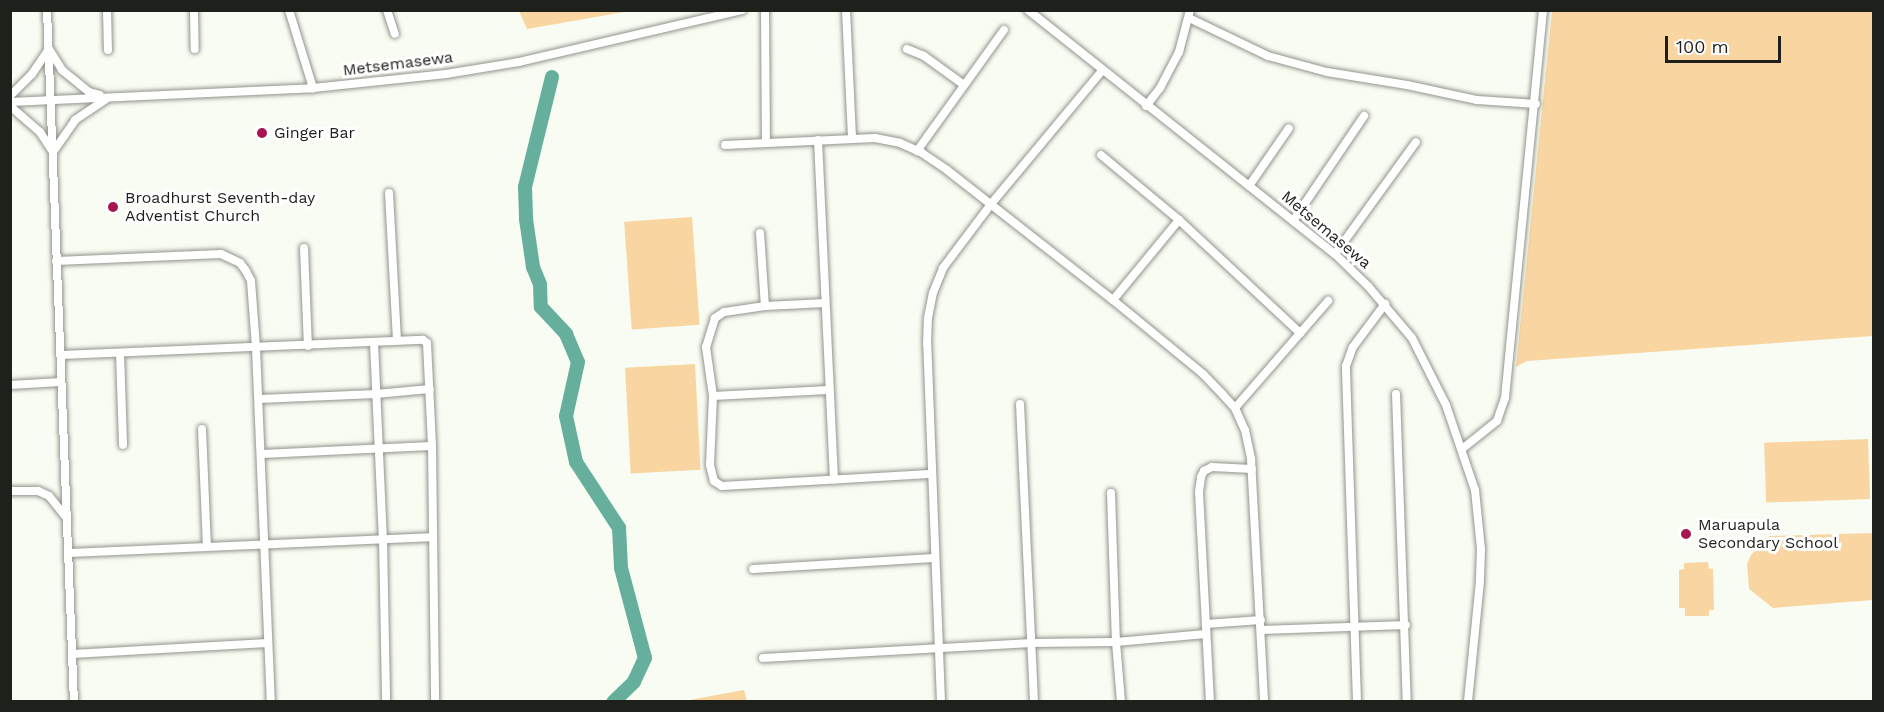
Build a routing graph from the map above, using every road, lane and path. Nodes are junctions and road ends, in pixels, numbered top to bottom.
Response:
1 (47, 10) edge
2 (107, 10) edge
3 (194, 10) edge
4 (289, 10) edge
5 (387, 10) edge
6 (742, 10) edge
7 (765, 10) edge
8 (846, 10) edge
9 (1028, 10) edge
10 (1544, 10) edge
11 (1189, 14) edge
12 (1004, 30) dead end
13 (395, 34) dead end
14 (49, 49) junction
15 (195, 49) dead end
16 (907, 49) dead end
17 (108, 50) dead end
18 (1102, 71) junction
19 (964, 85) junction
20 (314, 88) junction
21 (10, 96) edge
22 (109, 97) junction
23 (51, 99) junction
24 (10, 104) edge
25 (1536, 104) junction
26 (1146, 105) junction
27 (1364, 116) dead end
28 (1289, 128) dead end
29 (852, 139) junction
30 (818, 140) junction
31 (1416, 142) dead end
32 (766, 143) junction
33 (725, 145) dead end
34 (917, 151) junction
35 (53, 152) junction
36 (1101, 154) dead end
37 (1249, 186) junction
38 (389, 193) dead end
39 (991, 204) junction
40 (1179, 220) junction
41 (1293, 221) junction
42 (760, 233) dead end
43 (304, 248) dead end
44 (1335, 254) junction
45 (56, 261) junction
46 (1113, 300) junction
47 (1328, 301) dead end
48 (825, 303) junction
49 (1384, 304) junction
50 (765, 306) junction
51 (1300, 333) junction
52 (397, 342) junction
53 (374, 343) junction
54 (308, 346) junction
55 (256, 348) junction
56 (120, 353) junction
57 (61, 355) junction
58 (61, 382) junction
59 (10, 385) edge
60 (430, 389) junction
61 (828, 390) junction
62 (376, 394) junction
63 (1396, 394) dead end
64 (713, 396) junction
65 (259, 399) junction
66 (1020, 404) dead end
67 (1235, 408) junction
68 (202, 429) dead end
69 (123, 445) dead end
70 (432, 446) junction
71 (380, 448) junction
72 (1462, 449) junction
73 (261, 454) junction
74 (1252, 469) junction
75 (930, 474) junction
76 (834, 480) junction
77 (10, 491) edge
78 (1111, 493) dead end
79 (67, 518) junction
80 (432, 537) junction
81 (383, 539) junction
82 (264, 543) junction
83 (207, 546) junction
84 (68, 553) junction
85 (934, 558) junction
86 (753, 569) dead end
87 (1260, 620) junction
88 (1206, 624) junction
89 (1352, 625) junction
90 (1406, 625) junction
91 (1261, 630) junction
92 (1206, 634) junction
93 (1116, 642) junction
94 (1032, 643) junction
95 (268, 644) junction
96 (939, 649) junction
97 (72, 654) junction
98 (763, 658) dead end
99 (74, 702) edge
100 (271, 702) edge
101 (386, 702) edge
102 (435, 702) edge
103 (941, 702) edge
104 (1034, 702) edge
105 (1120, 702) edge
106 (1210, 702) edge
107 (1264, 702) edge
108 (1357, 702) edge
109 (1407, 702) edge
110 (1468, 702) edge

1 - 14 street
2 - 17 street
3 - 15 street
4 - 20 street
5 - 13 street
6 - 20 street, Metsemasewa
7 - 32 street
8 - 29 street
9 - 18 street, Metsemasewa
10 - 25 street
11 - 25 street
11 - 26 street
12 - 19 street
14 - 21 street
14 - 22 street
14 - 23 street
16 - 19 street
18 - 26 street, Metsemasewa
18 - 39 street
19 - 34 street
20 - 22 street, Metsemasewa
22 - 23 street, Metsemasewa
22 - 35 street
23 - 24 street, Metsemasewa
23 - 35 street
24 - 35 street
25 - 72 street
26 - 37 street, Metsemasewa
27 - 41 street
28 - 37 street
29 - 30 street
29 - 34 street
30 - 32 street
30 - 48 street
31 - 44 street
32 - 33 street
34 - 39 street
35 - 45 street
36 - 40 street
37 - 41 street, Metsemasewa
38 - 52 street
39 - 46 street
39 - 75 street
40 - 46 street
40 - 51 street
41 - 44 street, Metsemasewa
42 - 50 street
43 - 54 street
44 - 49 street, Metsemasewa
45 - 55 street
45 - 57 street
46 - 67 street
47 - 51 street
48 - 50 street
48 - 61 street
49 - 72 street, Metsemasewa
49 - 89 street
50 - 64 street
51 - 67 street
52 - 53 street
52 - 60 street
53 - 54 street
53 - 62 street
54 - 55 street
55 - 56 street
55 - 65 street
56 - 57 street
56 - 69 street
57 - 58 street
58 - 59 street
58 - 79 street
60 - 62 street
60 - 70 street
61 - 64 street
61 - 76 street
62 - 65 street
62 - 71 street
63 - 90 street
64 - 76 street
65 - 73 street
66 - 94 street
67 - 74 street
68 - 83 street
70 - 71 street
70 - 80 street
71 - 73 street
71 - 81 street
72 - 110 street, Metsemasewa
73 - 82 street
74 - 87 street
74 - 88 street
75 - 76 street
75 - 85 street
77 - 79 street
78 - 93 street
79 - 84 street
80 - 81 street
80 - 102 street
81 - 82 street
81 - 101 street
82 - 83 street
82 - 95 street
83 - 84 street
84 - 97 street
85 - 86 street
85 - 96 street
87 - 88 street
87 - 91 street
88 - 92 street
89 - 90 street
89 - 91 street
89 - 108 street
90 - 109 street
91 - 107 street
92 - 93 street
92 - 106 street
93 - 94 street
93 - 105 street
94 - 96 street
94 - 104 street
95 - 97 street
95 - 100 street
96 - 98 street
96 - 103 street
97 - 99 street

